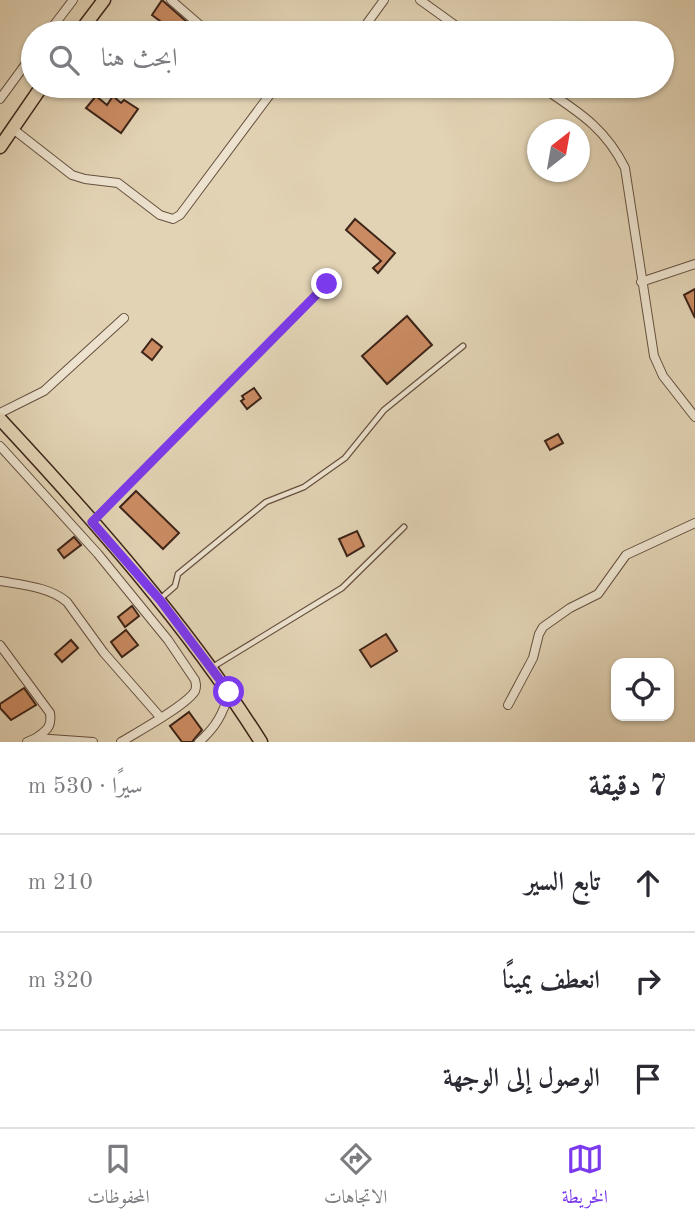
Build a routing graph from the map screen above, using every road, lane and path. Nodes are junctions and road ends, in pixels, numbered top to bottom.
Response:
1 (73, 0) edge
2 (104, 0) edge
3 (171, 0) edge
4 (384, 0) edge
5 (420, 0) edge
6 (57, 21) edge
7 (88, 21) edge
8 (195, 21) edge
9 (369, 21) edge
10 (449, 21) edge
11 (21, 70) edge
12 (34, 98) edge
13 (264, 98) edge
14 (557, 98) edge
15 (0, 99) edge
16 (13, 129) junction
17 (0, 147) edge
18 (695, 264) edge
19 (641, 282) junction
20 (327, 284) dead end
21 (124, 318) dead end
22 (463, 345) dead end
23 (0, 413) edge
24 (695, 417) edge
25 (0, 419) edge
26 (0, 446) edge
27 (92, 522) junction
28 (695, 523) edge
29 (404, 527) dead end
30 (0, 582) edge
31 (160, 600) junction
32 (0, 645) edge
33 (211, 668) junction
34 (229, 692) junction
35 (508, 705) dead end
36 (161, 718) junction
37 (36, 737) junction
38 (27, 742) edge
39 (93, 742) edge
40 (121, 742) edge
41 (199, 742) edge
42 (261, 742) edge

1 - 6 street
2 - 7 main road
3 - 8 street
4 - 9 street
5 - 10 street
11 - 15 street
12 - 16 main road
13 - 16 street
14 - 19 street
16 - 17 main road
18 - 19 street
19 - 24 street
20 - 27 lane
21 - 23 street
22 - 31 lane
25 - 27 main road
26 - 36 street
27 - 31 main road
28 - 35 street
29 - 33 lane
30 - 36 street
31 - 33 main road
32 - 37 street
33 - 34 main road
34 - 41 street
34 - 42 main road
36 - 40 street
37 - 38 street
37 - 39 street

